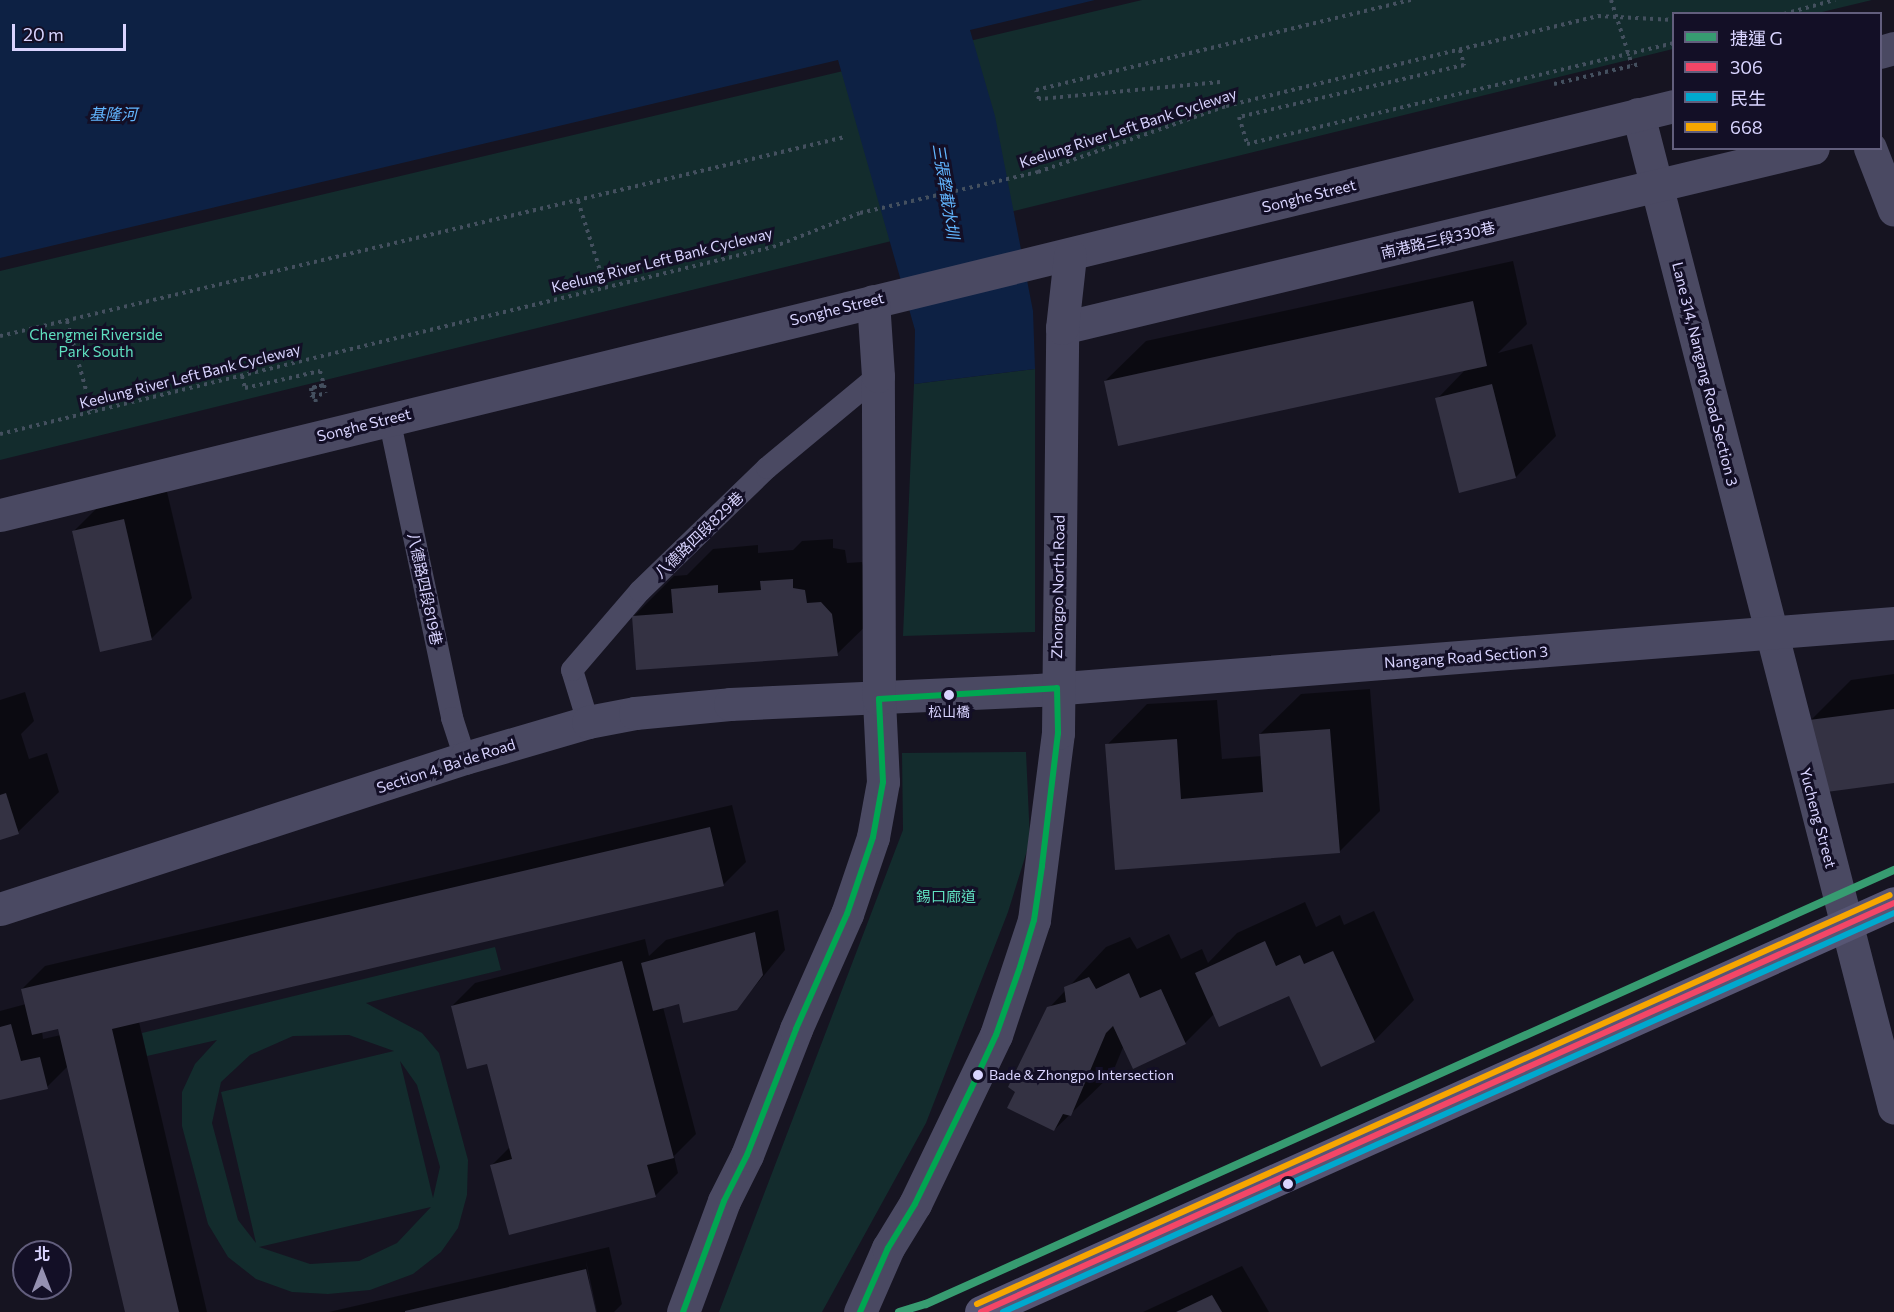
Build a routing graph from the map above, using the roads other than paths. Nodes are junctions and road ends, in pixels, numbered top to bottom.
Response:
1 (1672, 106) edge
2 (1638, 114) junction
3 (1805, 150) edge
4 (1871, 150) edge
5 (1657, 189) junction
6 (1894, 210) edge
7 (1070, 255) junction
8 (882, 298) junction
9 (1062, 328) junction
10 (878, 376) junction
11 (389, 418) junction
12 (0, 515) edge
13 (1894, 623) edge
14 (1771, 633) junction
15 (1047, 689) junction
16 (893, 698) junction
17 (588, 722) junction
18 (465, 758) junction
19 (1894, 903) edge
20 (0, 909) edge
21 (1845, 926) junction
22 (1894, 1107) edge
23 (683, 1312) edge
24 (860, 1312) edge
25 (981, 1312) edge

1 - 2 street, Songhe Street
2 - 5 street, Lane 314, Nangang Road Section 3
2 - 7 street, Songhe Street
3 - 5 street, 南港路三段330巷
4 - 6 street
5 - 9 street, 南港路三段330巷
5 - 14 street, Lane 314, Nangang Road Section 3
7 - 8 street, Songhe Street
7 - 9 street, Zhongpo North Road
8 - 10 street
8 - 11 street, Songhe Street
9 - 15 street, Zhongpo North Road
10 - 16 street
10 - 17 lane, 八德路四段829巷
11 - 12 street, Songhe Street
11 - 18 lane, 八德路四段819巷
13 - 14 street, Nangang Road Section 3
14 - 15 street, Nangang Road Section 3
14 - 21 street, Yucheng Street
15 - 16 street
15 - 24 street, Zhongpo North Road
16 - 17 street, Section 4, Ba'de Road
16 - 23 street
17 - 18 street, Section 4, Ba'de Road
18 - 20 street, Section 4, Ba'de Road
19 - 21 main road
21 - 22 street, Yucheng Street
21 - 25 main road

